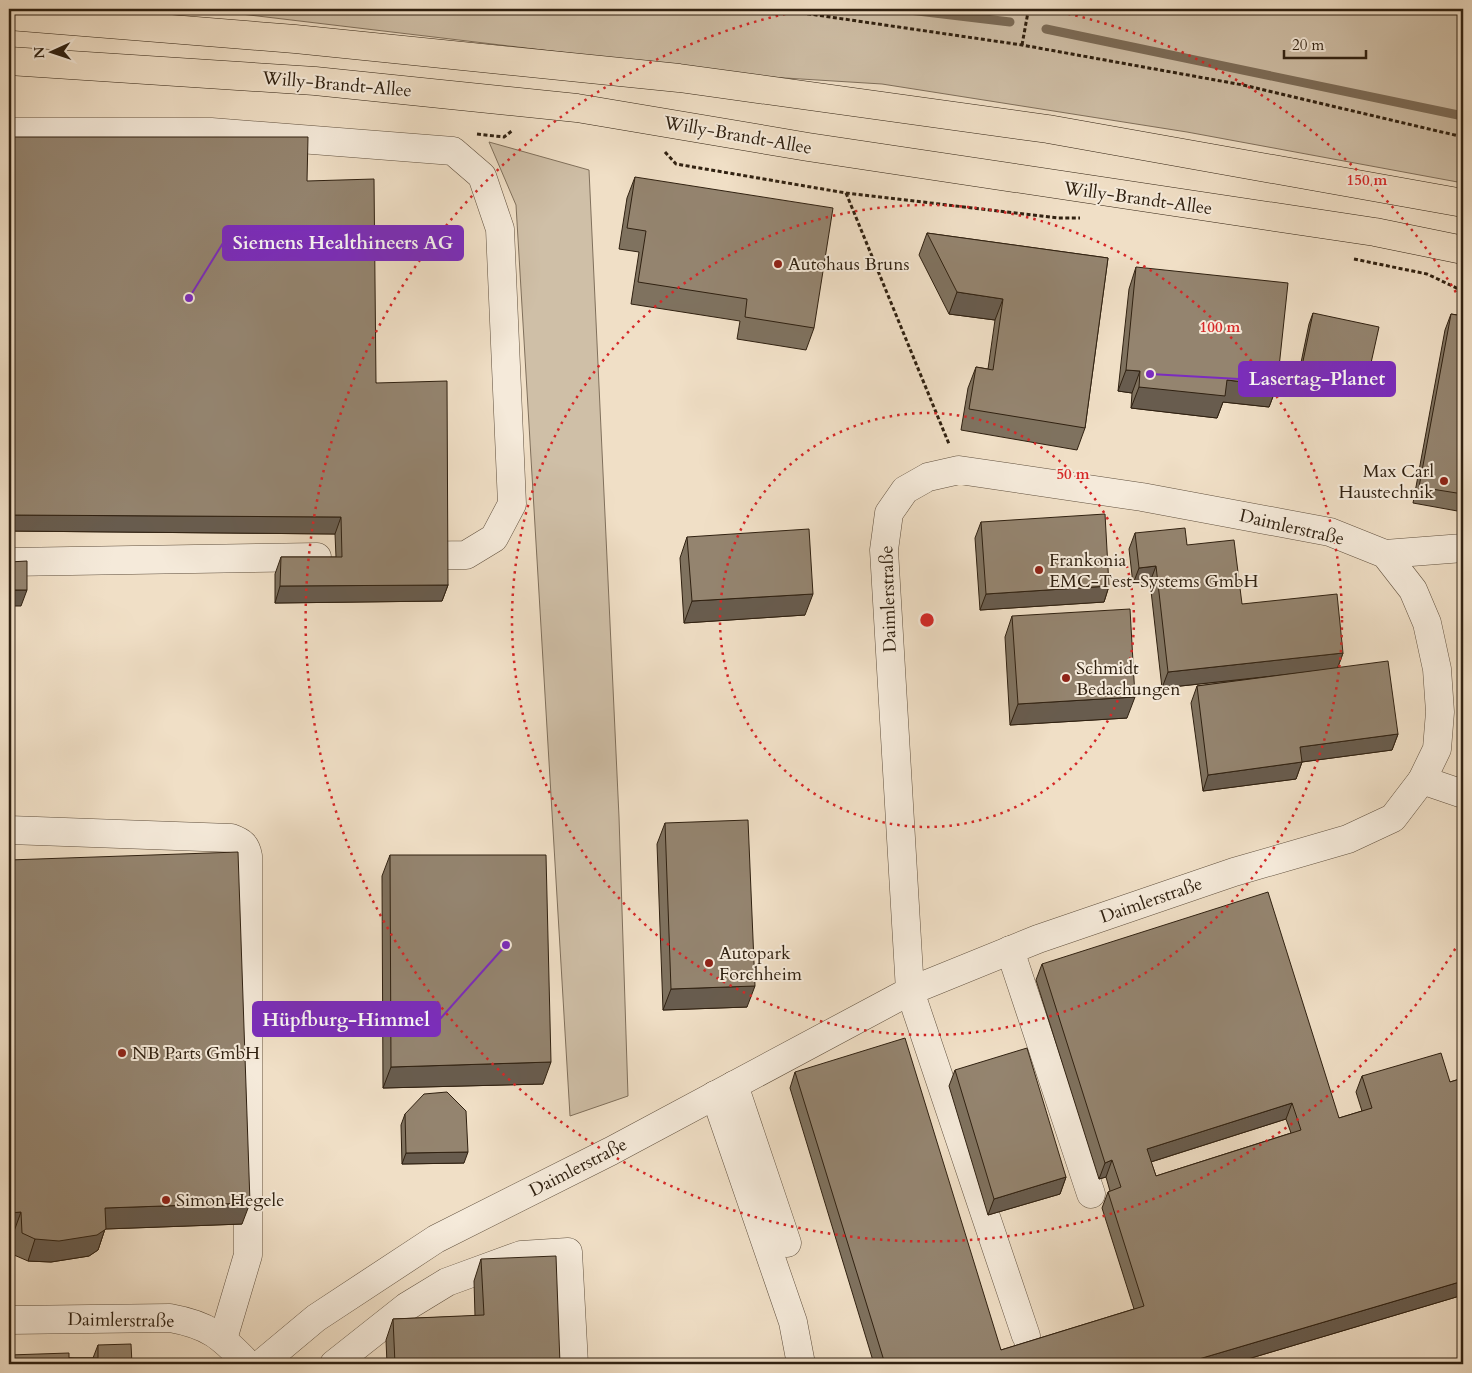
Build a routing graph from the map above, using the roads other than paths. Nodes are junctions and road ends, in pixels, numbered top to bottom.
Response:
1 (9, 16) edge
2 (9, 61) edge
3 (9, 132) edge
4 (1463, 203) edge
5 (1463, 250) edge
6 (1463, 548) edge
7 (1385, 554) junction
8 (386, 556) edge
9 (346, 557) edge
10 (9, 562) edge
11 (1422, 780) junction
12 (1463, 794) edge
13 (9, 830) edge
14 (1010, 950) junction
15 (910, 991) junction
16 (724, 1090) junction
17 (1091, 1194) dead end
18 (788, 1243) dead end
19 (384, 1273) junction
20 (406, 1307) junction
21 (9, 1320) edge
22 (1026, 1336) dead end
23 (224, 1339) junction
24 (248, 1364) edge
25 (261, 1364) edge
26 (334, 1364) edge
27 (574, 1364) edge
28 (801, 1364) edge

1 - 4 main road
2 - 5 main road, Willy-Brandt-Allee
3 - 8 street
6 - 7 street
7 - 11 street, Daimlerstraße
7 - 15 street, Daimlerstraße
9 - 10 street
11 - 12 street
11 - 14 street, Daimlerstraße
13 - 23 street
14 - 15 street, Daimlerstraße
14 - 17 street
15 - 16 street, Daimlerstraße
15 - 22 street
16 - 18 street
16 - 19 street, Daimlerstraße
16 - 28 street
19 - 20 street
19 - 25 street, Daimlerstraße
20 - 26 street
20 - 27 street
21 - 23 street, Daimlerstraße
23 - 24 street, Daimlerstraße

